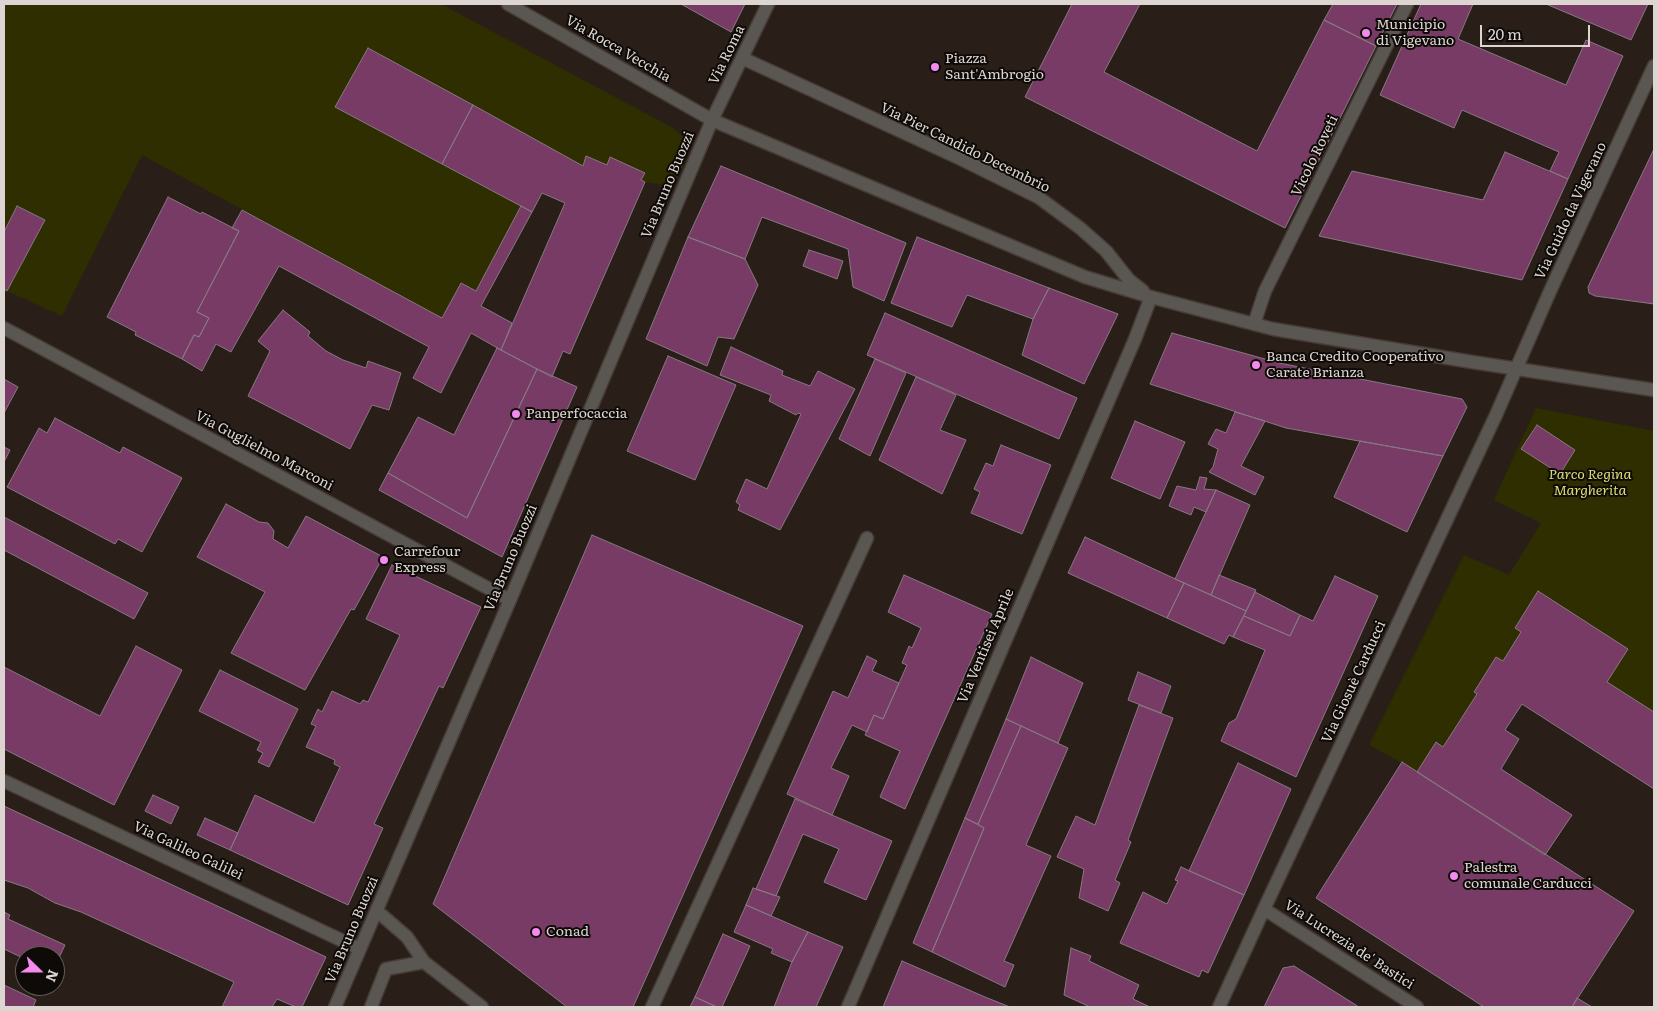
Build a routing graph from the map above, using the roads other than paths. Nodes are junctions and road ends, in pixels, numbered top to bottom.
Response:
1 (508, 4) edge
2 (768, 4) edge
3 (1407, 4) edge
4 (742, 58) junction
5 (1654, 66) edge
6 (712, 120) junction
7 (1106, 251) junction
8 (1085, 277) junction
9 (1151, 297) junction
10 (1254, 324) junction
11 (4, 328) edge
12 (1517, 369) junction
13 (1654, 390) edge
14 (867, 538) dead end
15 (510, 600) junction
16 (4, 781) edge
17 (1264, 908) junction
18 (377, 911) junction
19 (360, 949) junction
20 (424, 962) junction
21 (335, 1007) edge
22 (371, 1007) edge
23 (482, 1007) edge
24 (652, 1007) edge
25 (848, 1007) edge
26 (1219, 1007) edge
27 (1418, 1007) edge

1 - 6 street, Via Rocca Vecchia
2 - 4 street, Via Roma
3 - 10 street, Vicolo Roveti
4 - 6 street, Via Roma
4 - 7 street, Via Pier Candido Decembrio
5 - 12 street, Via Guido da Vigevano
6 - 8 street, Via Pier Candido Decembrio
6 - 15 street, Via Bruno Buozzi
7 - 8 street
7 - 9 street, Via Pier Candido Decembrio
8 - 9 street, Via Pier Candido Decembrio
9 - 10 street, Via Pier Candido Decembrio
9 - 25 street, Via Ventisei Aprile
10 - 12 street, Via Pier Candido Decembrio
11 - 15 street, Via Guglielmo Marconi
12 - 13 street, Via Pier Candido Decembrio
12 - 17 street, Via Giosuè Carducci
14 - 24 street
15 - 18 street, Via Bruno Buozzi
16 - 19 street, Via Galileo Galilei
17 - 26 street, Via Giosuè Carducci
17 - 27 street, Via Lucrezia de' Bastici
18 - 19 street, Via Bruno Buozzi
18 - 20 street
19 - 21 street, Via Bruno Buozzi
20 - 22 street
20 - 23 street

